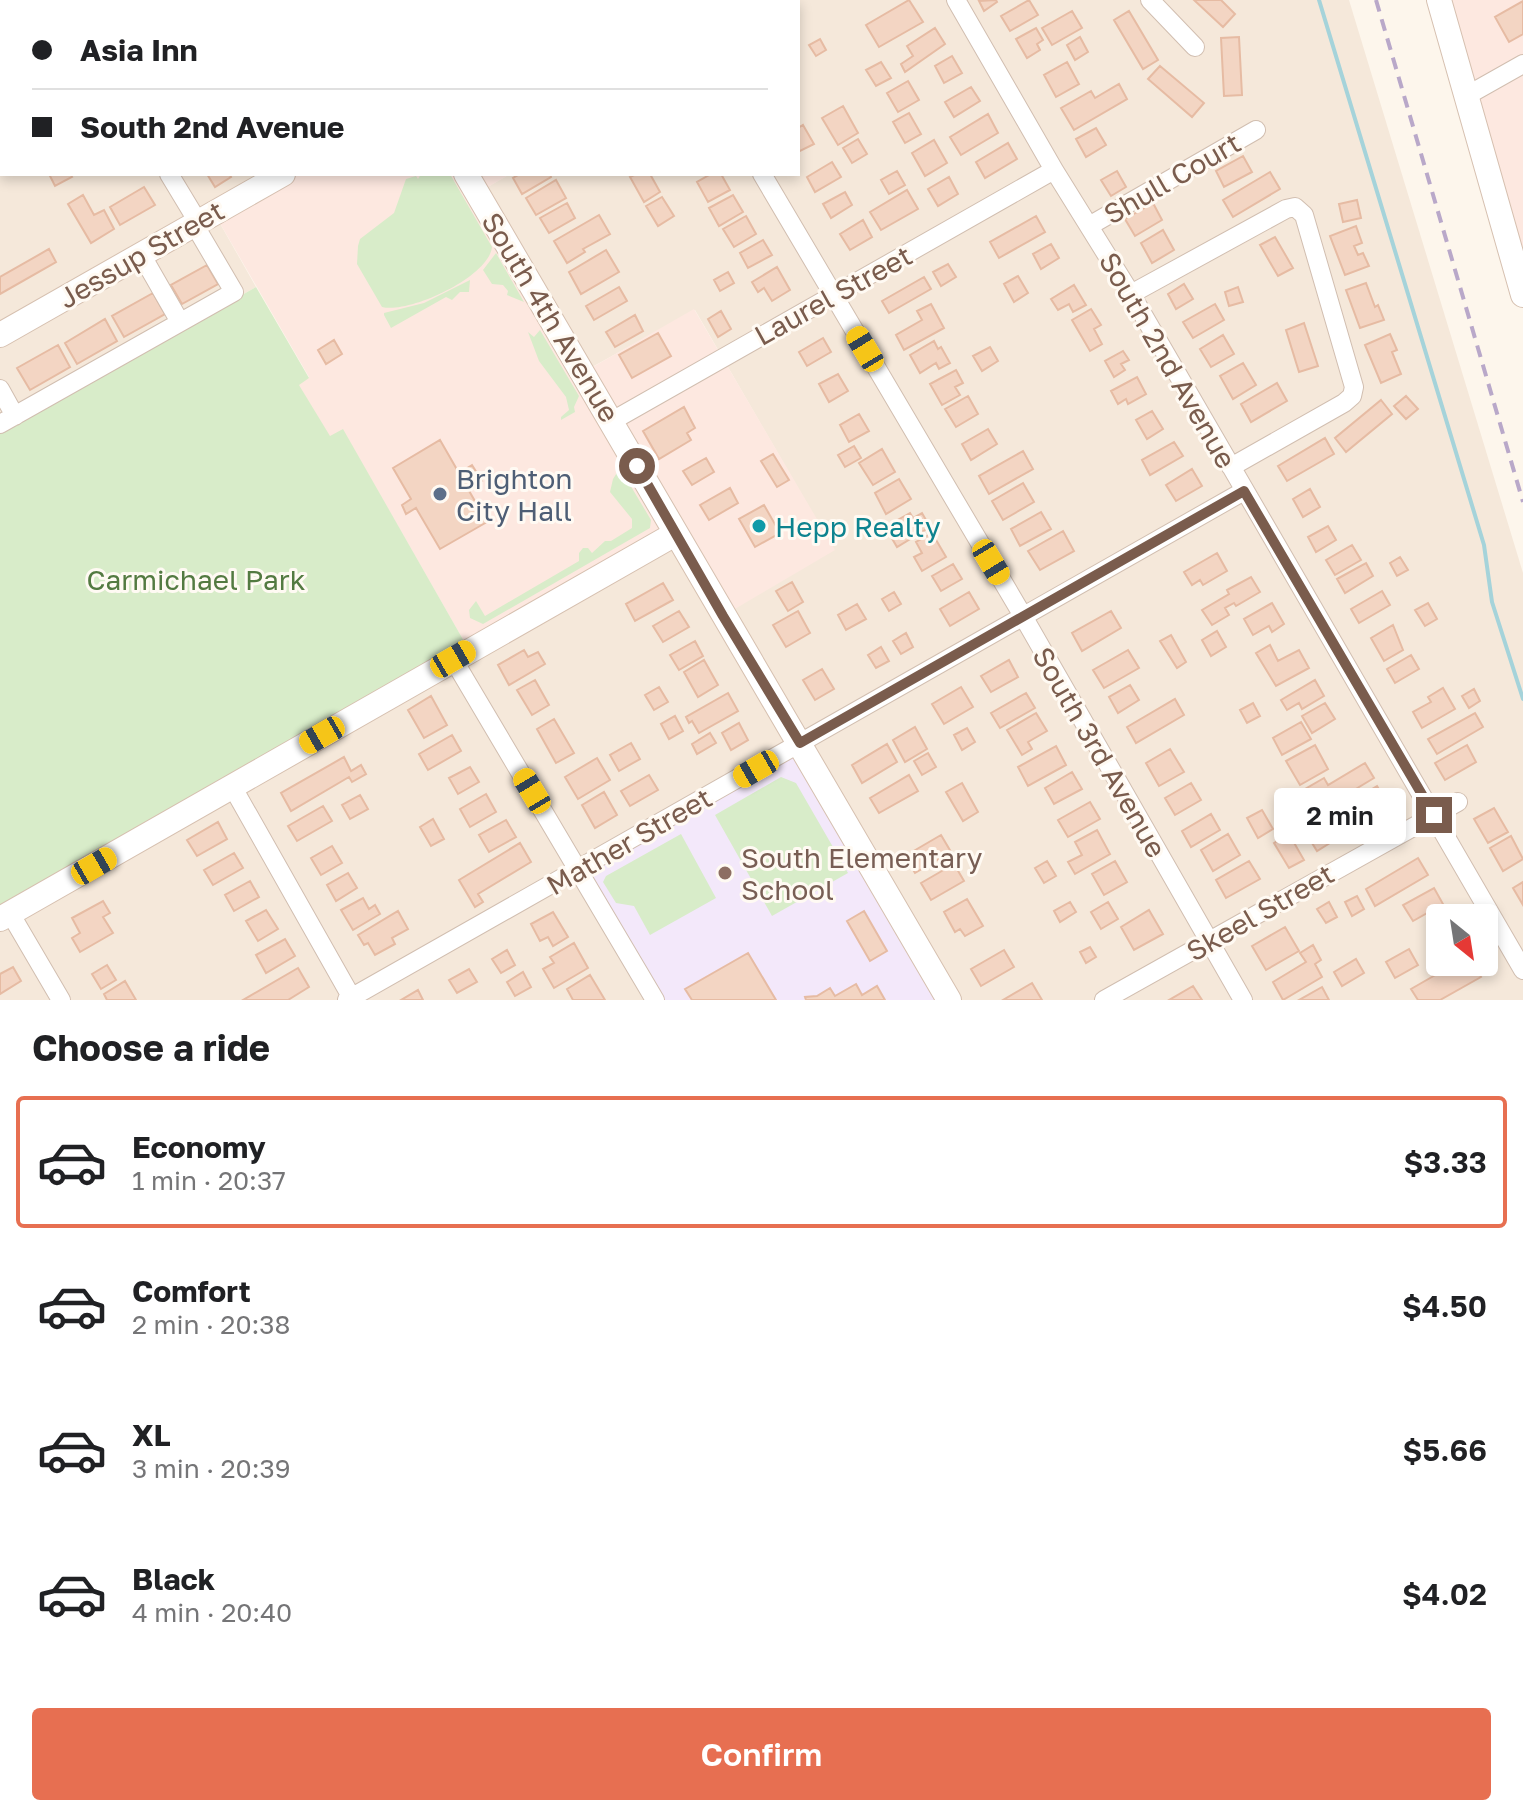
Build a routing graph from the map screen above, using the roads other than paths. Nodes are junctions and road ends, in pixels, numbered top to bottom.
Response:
1 (956, 0) edge
2 (1150, 0) edge
3 (1439, 0) edge
4 (1195, 47) dead end
5 (1523, 64) edge
6 (1468, 95) junction
7 (1256, 130) dead end
8 (1054, 170) junction
9 (170, 176) edge
10 (279, 176) edge
11 (467, 176) edge
12 (763, 176) edge
13 (196, 223) junction
14 (1089, 226) junction
15 (141, 254) junction
16 (1131, 294) junction
17 (834, 295) junction
18 (1523, 295) edge
19 (180, 322) junction
20 (0, 335) edge
21 (0, 389) edge
22 (17, 417) edge
23 (612, 421) junction
24 (1231, 467) junction
25 (1244, 491) junction
26 (675, 534) junction
27 (1023, 616) junction
28 (453, 659) junction
29 (800, 743) junction
30 (232, 786) junction
31 (1458, 802) dead end
32 (1434, 815) junction
33 (579, 870) junction
34 (5, 916) edge
35 (1208, 942) junction
36 (1523, 970) edge
37 (351, 999) edge
38 (61, 1000) edge
39 (655, 1000) edge
40 (949, 1000) edge
41 (1104, 1000) edge
42 (1243, 1000) edge

1 - 8 street, South 2nd Avenue
2 - 4 street
3 - 6 street
5 - 6 street
6 - 18 street
7 - 14 street, Shull Court
8 - 14 street, South 2nd Avenue
8 - 17 street, Laurel Street
9 - 13 street
10 - 13 street, Jessup Street
11 - 23 street, South 4th Avenue
12 - 17 street, South 3rd Avenue
13 - 15 street, Jessup Street
13 - 19 street
14 - 16 street, South 2nd Avenue
15 - 19 street
15 - 20 street, Jessup Street
16 - 24 street, South 2nd Avenue
16 - 24 street
17 - 23 street, Laurel Street
17 - 27 street, South 3rd Avenue
19 - 22 street
21 - 22 street
23 - 26 street, South 4th Avenue
24 - 25 street, South 2nd Avenue
25 - 27 street, Mather Street
25 - 32 street, South 2nd Avenue
26 - 28 street
26 - 29 street, South 4th Avenue
27 - 29 street, Mather Street
27 - 35 street, South 3rd Avenue
28 - 30 street
28 - 33 street
29 - 33 street, Mather Street
29 - 40 street, South 4th Avenue
30 - 34 street
30 - 37 street
31 - 32 street, Skeel Street
32 - 35 street, Skeel Street
32 - 36 street, South 2nd Avenue
33 - 37 street, Mather Street
33 - 39 street
34 - 38 street
35 - 41 street, Skeel Street
35 - 42 street, South 3rd Avenue

